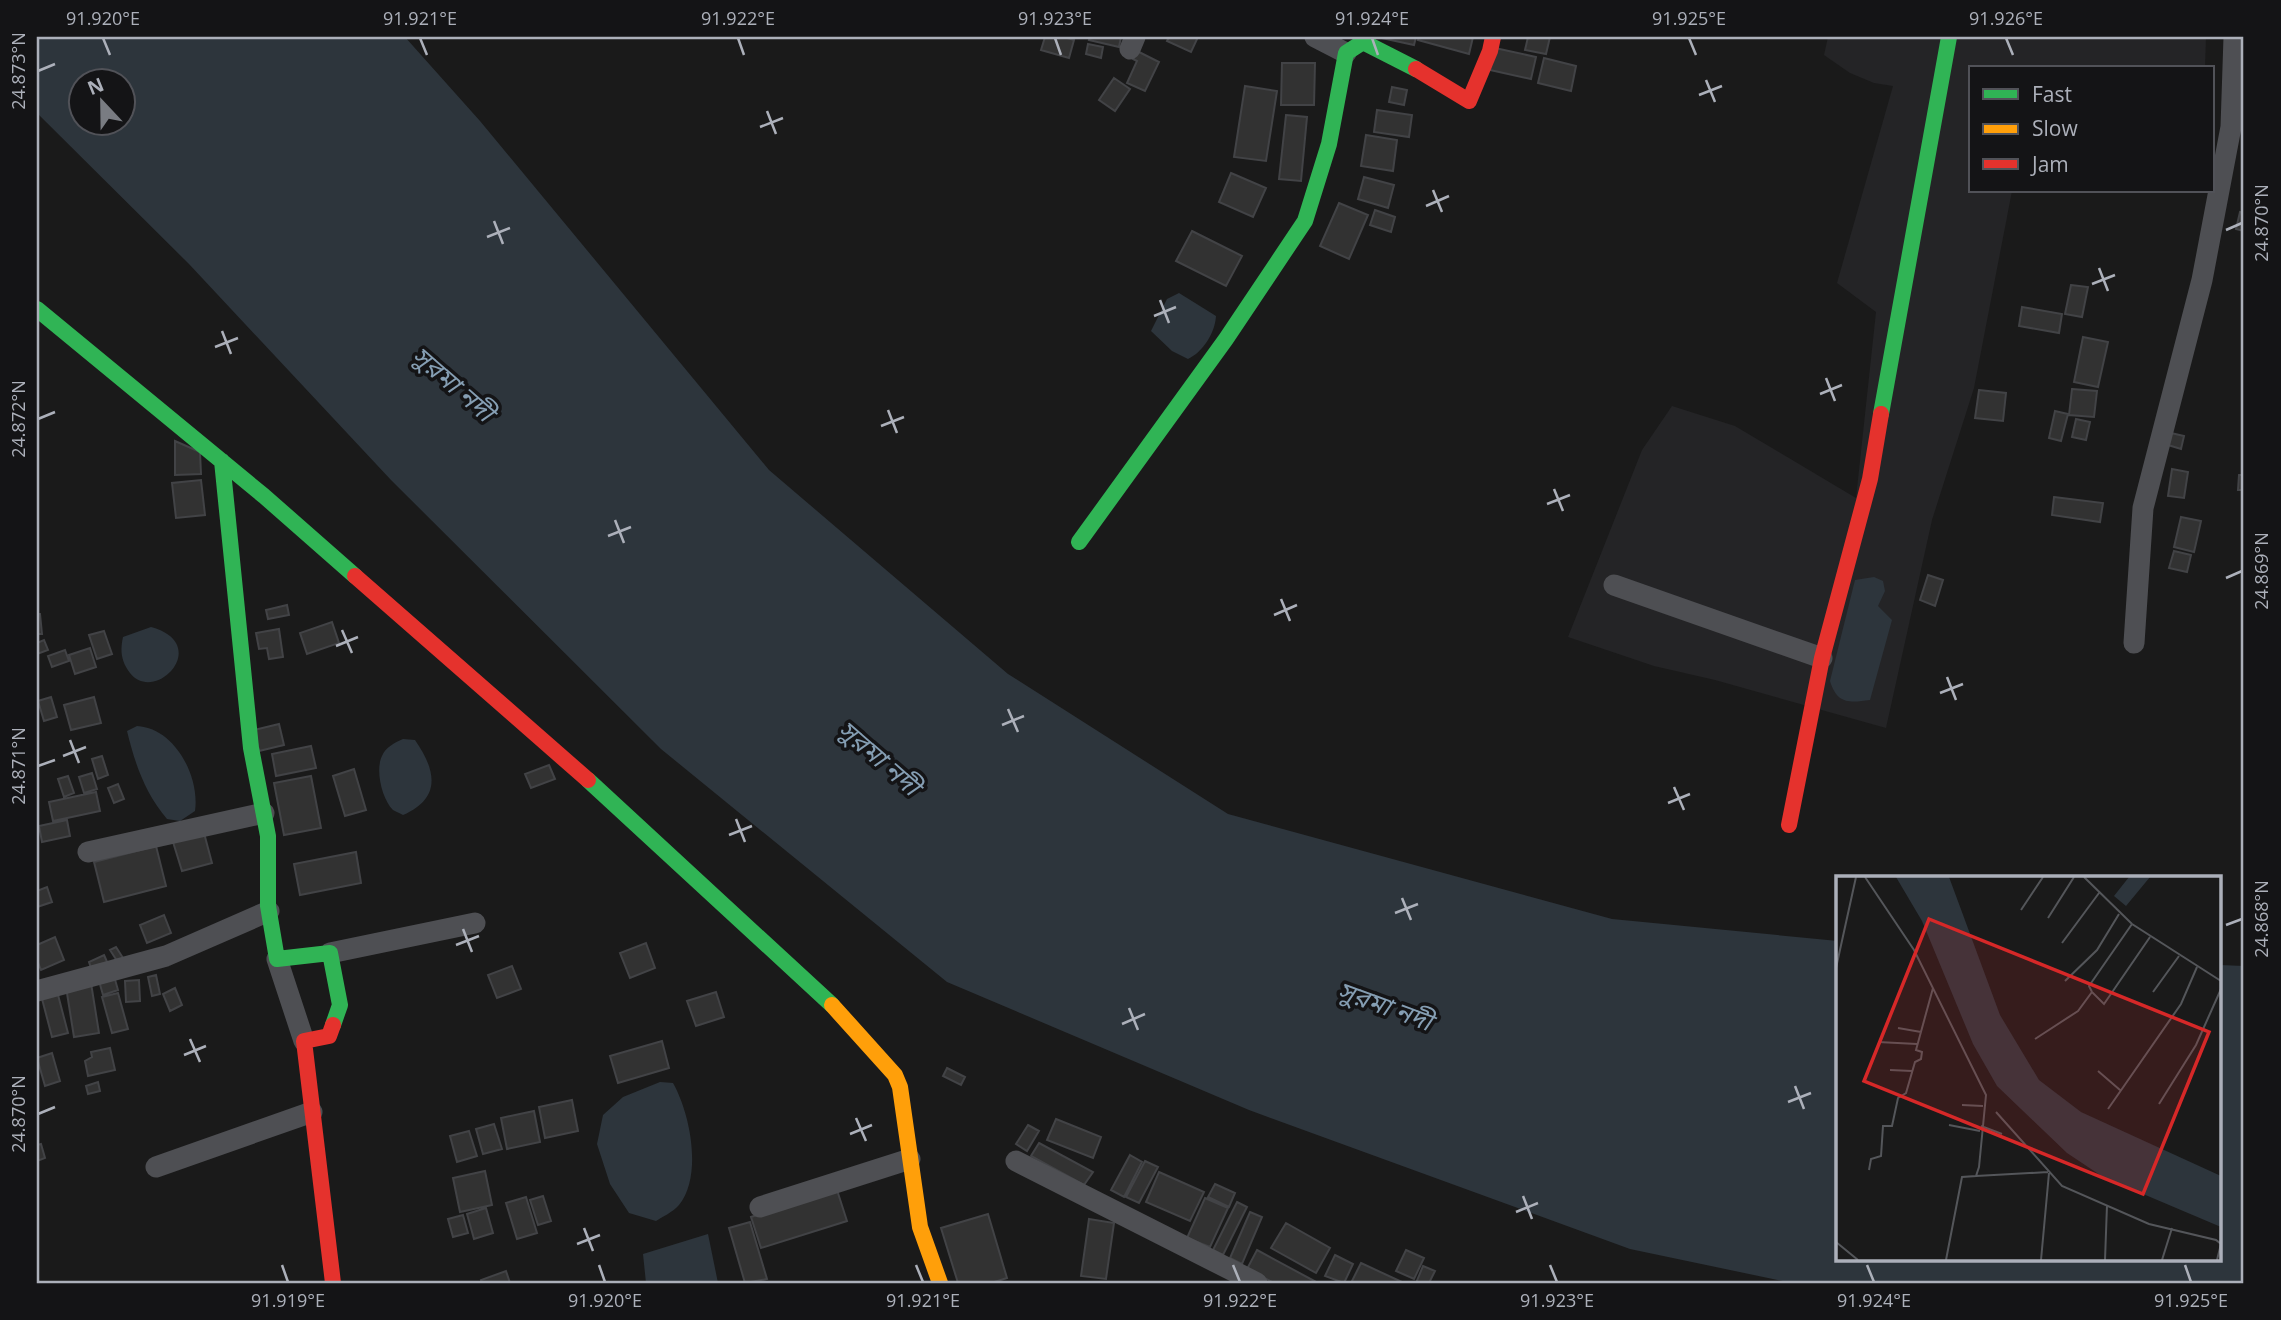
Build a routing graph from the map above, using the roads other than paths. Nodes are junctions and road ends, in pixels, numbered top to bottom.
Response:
1 (1315, 37) edge
2 (1493, 37) edge
3 (1949, 37) edge
4 (2234, 37) edge
5 (1346, 52) junction
6 (37, 309) edge
7 (222, 461) junction
8 (1079, 542) dead end
9 (1614, 585) dead end
10 (2133, 643) dead end
11 (1822, 658) junction
12 (264, 813) junction
13 (1789, 825) dead end
14 (88, 852) dead end
15 (269, 911) junction
16 (475, 923) dead end
17 (330, 953) junction
18 (277, 960) junction
19 (37, 991) edge
20 (304, 1041) junction
21 (312, 1112) junction
22 (910, 1159) junction
23 (1017, 1161) dead end
24 (156, 1167) dead end
25 (760, 1207) dead end
26 (333, 1283) edge
27 (940, 1283) edge
28 (1257, 1283) edge

1 - 5 street
2 - 5 street
3 - 11 street
4 - 10 street
5 - 8 street
6 - 7 street
7 - 12 street
7 - 22 street
9 - 11 street
11 - 13 street
12 - 14 street
12 - 15 street
15 - 18 street
15 - 19 street
16 - 17 street
17 - 18 street
17 - 20 street
18 - 20 street
20 - 21 street
21 - 24 street
21 - 26 street
22 - 25 street
22 - 27 street
23 - 28 street

